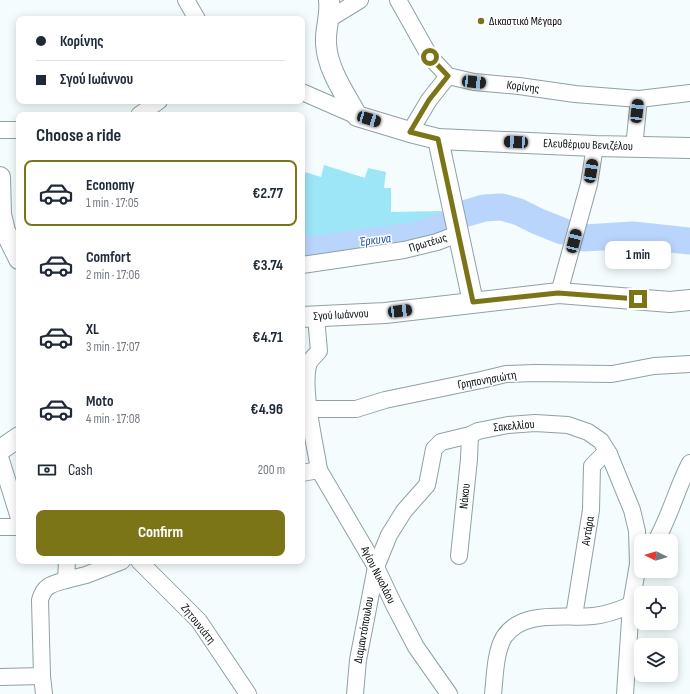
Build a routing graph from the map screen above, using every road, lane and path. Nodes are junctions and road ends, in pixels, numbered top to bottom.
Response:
1 (186, 0) edge
2 (360, 0) edge
3 (398, 0) edge
4 (329, 10) edge
5 (195, 16) edge
6 (448, 76) junction
7 (305, 93) edge
8 (690, 93) edge
9 (638, 99) junction
10 (155, 104) edge
11 (143, 112) edge
12 (357, 116) junction
13 (0, 130) edge
14 (16, 130) edge
15 (410, 132) junction
16 (438, 139) junction
17 (595, 146) junction
18 (634, 147) junction
19 (690, 148) edge
20 (0, 177) edge
21 (458, 234) junction
22 (16, 254) edge
23 (305, 265) edge
24 (558, 293) junction
25 (690, 300) edge
26 (473, 302) junction
27 (309, 317) edge
28 (690, 364) edge
29 (309, 408) junction
30 (470, 435) junction
31 (16, 438) edge
32 (0, 450) edge
33 (609, 454) junction
34 (0, 457) edge
35 (690, 463) edge
36 (319, 470) junction
37 (305, 473) edge
38 (16, 508) edge
39 (0, 527) edge
40 (16, 527) edge
41 (637, 534) edge
42 (660, 534) edge
43 (459, 556) dead end
44 (67, 564) edge
45 (114, 564) edge
46 (142, 564) edge
47 (376, 567) junction
48 (636, 578) edge
49 (66, 580) junction
50 (631, 606) junction
51 (574, 616) junction
52 (42, 676) junction
53 (0, 677) edge
54 (44, 694) edge
55 (248, 694) edge
56 (355, 694) edge
57 (449, 694) edge
58 (493, 694) edge
59 (625, 694) edge

1 - 5 street
2 - 4 street
3 - 6 street
4 - 12 main road
6 - 9 street, Κορίνης
6 - 15 street
7 - 12 street
8 - 9 street, Κορίνης
9 - 18 street
10 - 11 street
12 - 15 main road, Ελευθέριου Βενιζέλου
13 - 14 street
15 - 16 main road, Ελευθέριου Βενιζέλου
16 - 17 main road, Ελευθέριου Βενιζέλου
16 - 21 main road
17 - 18 main road, Ελευθέριου Βενιζέλου
17 - 24 street
18 - 19 main road, Ελευθέριου Βενιζέλου
20 - 22 main road
21 - 23 street, Πρωτέως
21 - 26 main road
24 - 25 main road, Σγού Ιωάννου
24 - 26 main road, Σγού Ιωάννου
26 - 27 main road, Σγού Ιωάννου
27 - 29 street
28 - 29 street, Γρηπονησιώτη
29 - 36 street
30 - 33 street, Σακελλίου
30 - 43 street, Νάκου
30 - 47 street, Σακελλίου
31 - 32 main road
33 - 41 street, Σακελλίου
33 - 51 street, Αντάρα
34 - 38 street
35 - 42 street
36 - 37 street
36 - 47 street, Αγίου Νικολάου
39 - 40 street
44 - 49 street
45 - 49 street
46 - 55 street, Ζητουνιάτη
47 - 56 street, Διαμαντόπουλου
47 - 57 street, Αγίου Νικολάου
48 - 50 street, Σακελλίου
49 - 52 street
50 - 51 street
50 - 59 street, Σακελλίου
51 - 58 street
52 - 53 street
52 - 54 street

